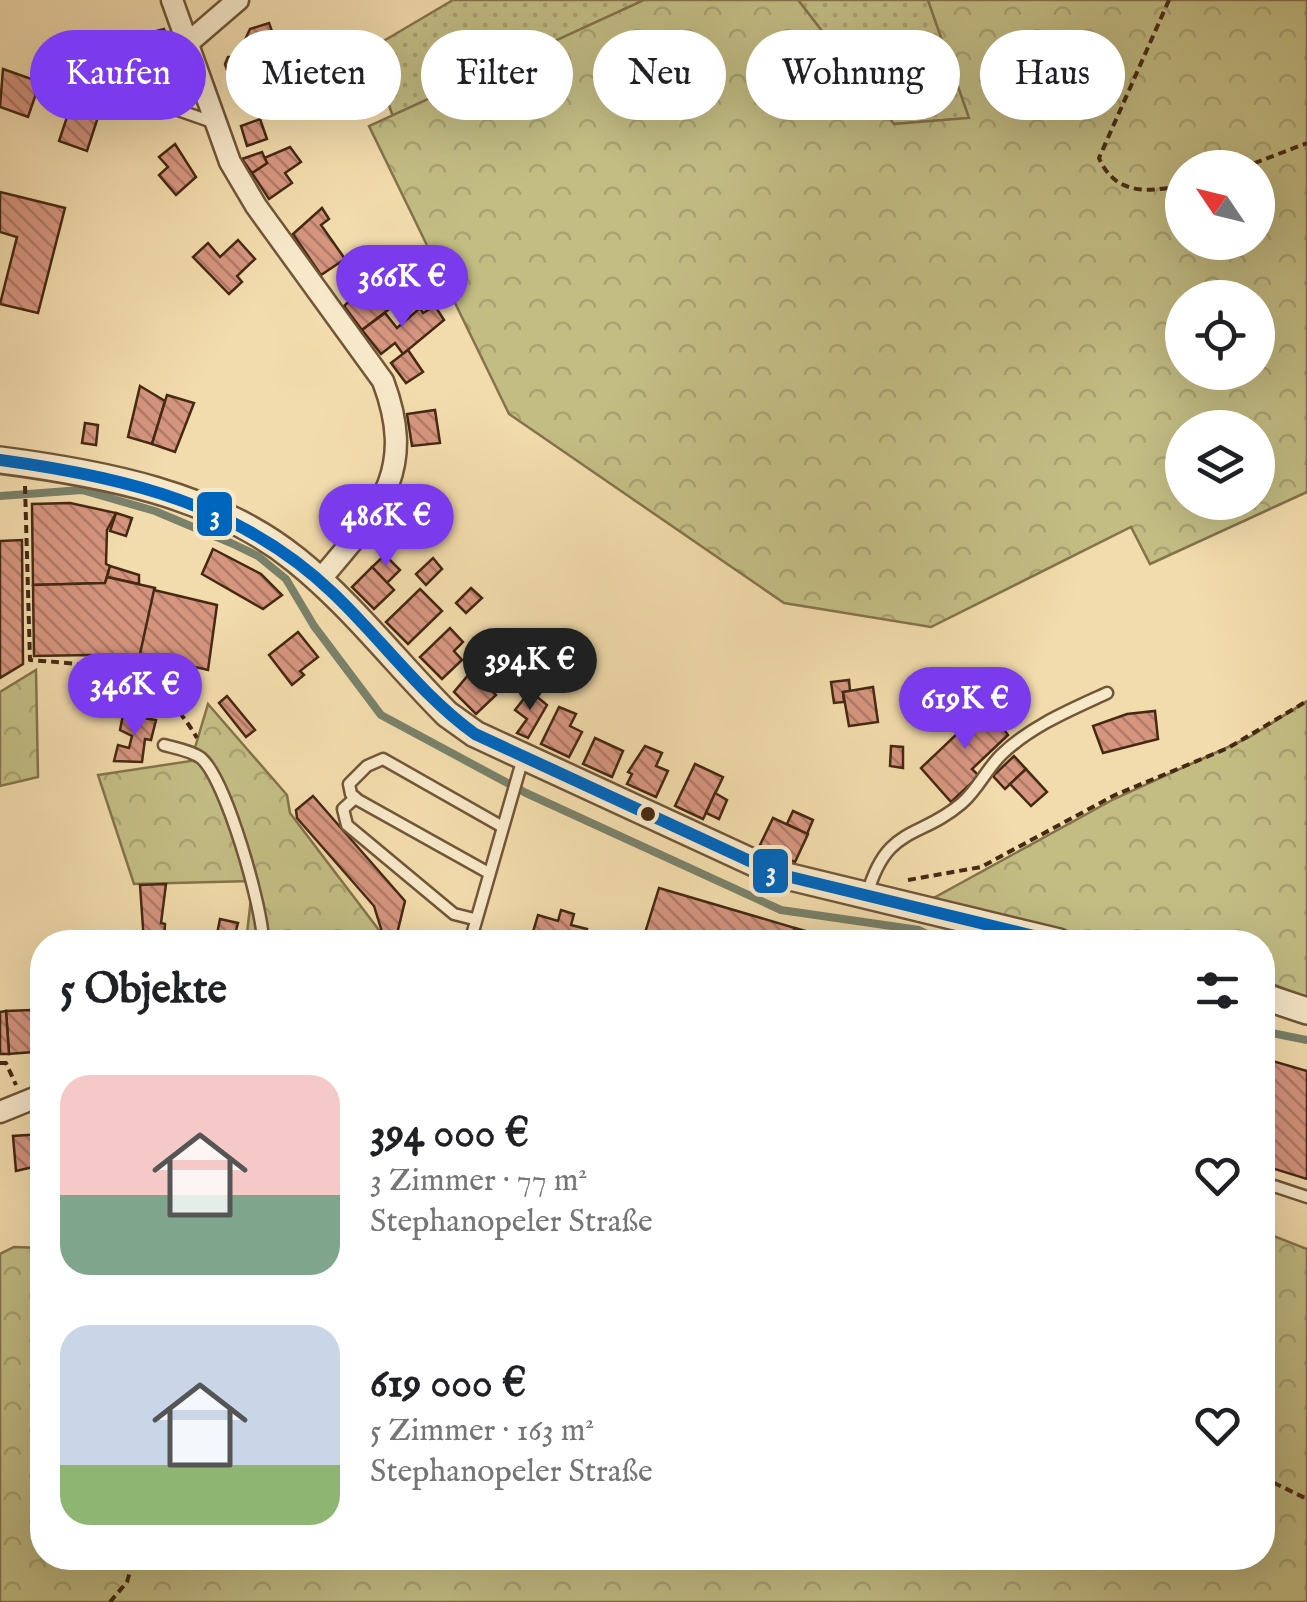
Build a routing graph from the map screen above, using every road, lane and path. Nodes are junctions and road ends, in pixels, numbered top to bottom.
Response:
1 (172, 0) edge
2 (238, 0) edge
3 (1169, 0) edge
4 (183, 30) edge
5 (203, 30) edge
6 (206, 94) edge
7 (206, 120) edge
8 (216, 123) junction
9 (1307, 143) edge
10 (1275, 155) edge
11 (1165, 190) edge
12 (0, 460) edge
13 (28, 462) junction
14 (319, 581) junction
15 (1107, 693) dead end
16 (1307, 701) edge
17 (164, 744) dead end
18 (520, 766) junction
19 (213, 774) junction
20 (355, 798) junction
21 (501, 826) junction
22 (487, 872) junction
23 (877, 899) junction
24 (474, 919) junction
25 (262, 930) edge
26 (472, 930) edge
27 (1008, 930) edge
28 (1275, 1000) edge
29 (1307, 1011) edge
30 (0, 1063) edge
31 (30, 1094) edge
32 (30, 1099) edge
33 (0, 1112) edge
34 (1275, 1186) edge
35 (1307, 1197) edge
36 (1275, 1483) edge
37 (1307, 1499) edge
38 (130, 1570) edge
39 (110, 1602) edge

1 - 4 street
2 - 5 street
3 - 11 path
6 - 8 street
7 - 8 lane
8 - 14 street
9 - 10 path
12 - 13 street
13 - 14 street
13 - 19 path
14 - 18 street
15 - 23 lane
16 - 23 path
17 - 19 lane
18 - 21 lane
18 - 23 street
19 - 25 lane
20 - 21 lane
20 - 22 lane
20 - 24 lane
21 - 22 lane
22 - 24 lane
23 - 27 street
24 - 26 lane
28 - 29 street
30 - 31 path
32 - 33 street
34 - 35 lane
36 - 37 path
38 - 39 path

